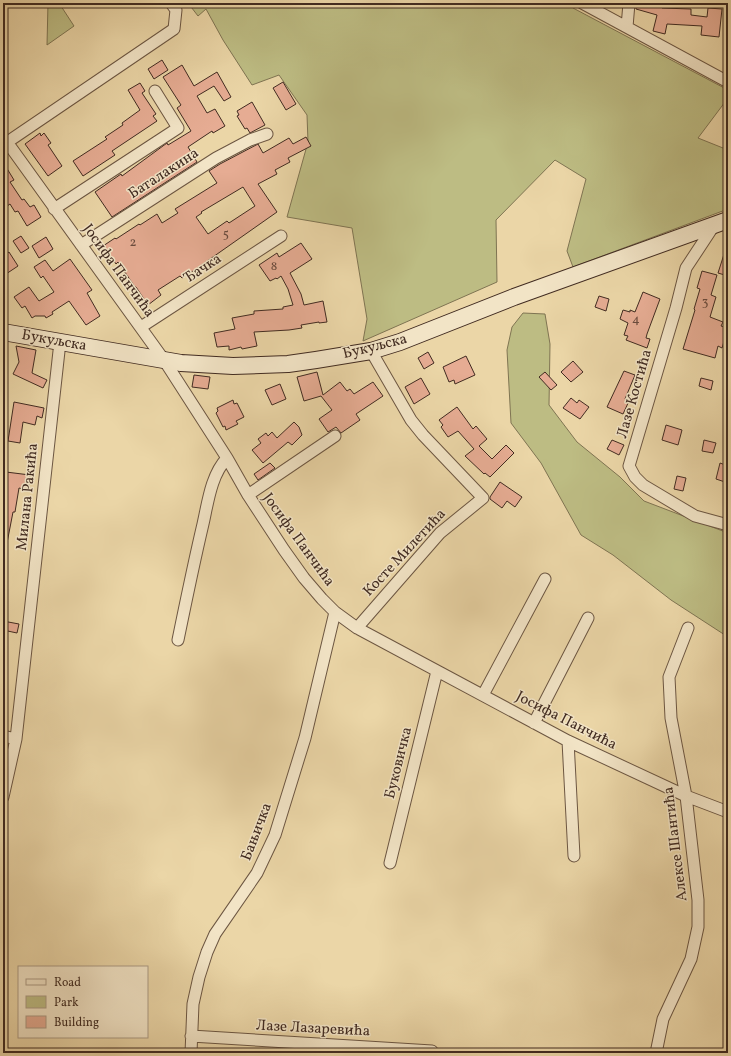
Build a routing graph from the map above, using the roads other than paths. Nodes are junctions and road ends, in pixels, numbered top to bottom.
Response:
1 (171, 3) edge
2 (582, 3) edge
3 (629, 3) edge
4 (627, 27) junction
5 (728, 82) edge
6 (155, 90) dead end
7 (267, 134) dead end
8 (5, 143) edge
9 (54, 209) junction
10 (722, 222) edge
11 (281, 236) dead end
12 (80, 245) junction
13 (141, 327) junction
14 (3, 332) edge
15 (60, 342) junction
16 (371, 351) junction
17 (164, 360) junction
18 (335, 436) dead end
19 (227, 458) junction
20 (248, 495) junction
21 (728, 524) edge
22 (545, 579) dead end
23 (335, 612) junction
24 (588, 618) dead end
25 (357, 628) junction
26 (688, 628) dead end
27 (178, 640) dead end
28 (437, 671) junction
29 (483, 695) junction
30 (534, 723) junction
31 (3, 736) edge
32 (16, 740) junction
33 (568, 741) junction
34 (686, 796) junction
35 (3, 797) edge
36 (728, 812) edge
37 (574, 856) dead end
38 (390, 863) dead end
39 (192, 1036) junction
40 (432, 1051) dead end
41 (191, 1053) edge
42 (656, 1053) edge

1 - 8 street
2 - 4 street
3 - 4 street
4 - 5 street
6 - 9 street
7 - 12 street, Баталакина
8 - 9 street, Јосифа Панчића
9 - 12 street, Јосифа Панчића
10 - 16 main road, Букуљска
10 - 21 street, Лазе Костића
11 - 13 street, Ђачка
12 - 13 street, Јосифа Панчића
13 - 17 street, Јосифа Панчића
14 - 15 main road, Букуљска
15 - 17 main road, Букуљска
15 - 32 street, Милана Ракића
16 - 17 main road, Букуљска
16 - 25 street, Косте Милетића
17 - 19 street, Јосифа Панчића
18 - 20 street
19 - 20 street, Јосифа Панчића
19 - 27 street
20 - 23 street, Јосифа Панчића
22 - 29 street
23 - 25 street, Јосифа Панчића
23 - 39 street, Бањичка
24 - 30 street
25 - 28 street, Јосифа Панчића
26 - 34 street, Алексе Шантића
28 - 29 street, Јосифа Панчића
28 - 38 street, Буковичка
29 - 30 street, Јосифа Панчића
30 - 33 street, Јосифа Панчића
31 - 32 street
32 - 35 street, Милана Ракића
33 - 34 street, Јосифа Панчића
33 - 37 street
34 - 36 street, Јосифа Панчића
34 - 42 street, Алексе Шантића
39 - 40 street, Лазе Лазаревића
39 - 41 street, Бањичка

